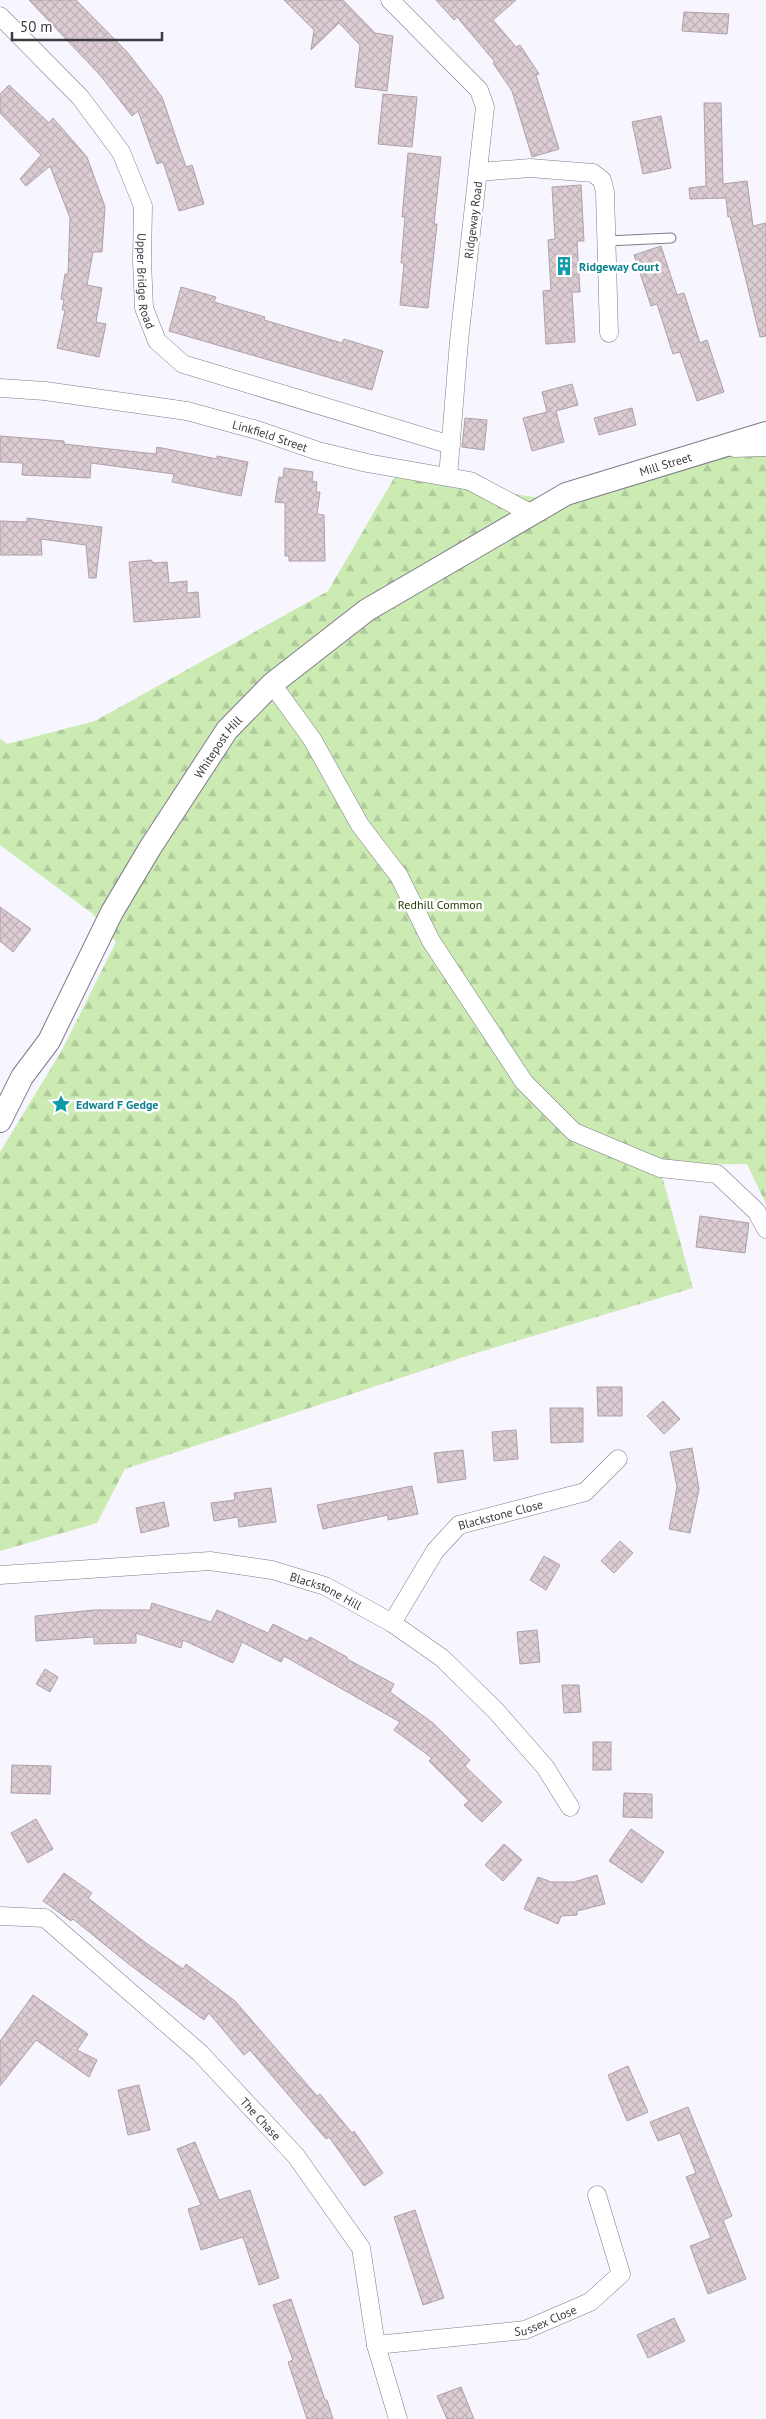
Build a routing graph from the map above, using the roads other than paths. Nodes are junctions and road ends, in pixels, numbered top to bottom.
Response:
1 (390, 0) edge
2 (0, 16) edge
3 (479, 172) junction
4 (672, 238) dead end
5 (607, 241) junction
6 (609, 333) dead end
7 (0, 388) edge
8 (766, 433) edge
9 (451, 445) junction
10 (766, 447) edge
11 (712, 449) junction
12 (448, 477) junction
13 (566, 494) joint
14 (532, 514) junction
15 (272, 684) junction
16 (0, 1121) edge
17 (766, 1229) edge
18 (618, 1459) dead end
19 (0, 1575) edge
20 (392, 1623) junction
21 (570, 1807) dead end
22 (0, 1916) edge
23 (597, 2195) dead end
24 (376, 2345) junction
25 (398, 2419) edge

1 - 3 street, Ridgeway Road
2 - 9 street, Upper Bridge Road
3 - 5 street
3 - 9 street, Ridgeway Road
4 - 5 lane
5 - 6 street
7 - 12 street, Linkfield Street
8 - 11 street, Mill Street
9 - 12 street, Ridgeway Road
10 - 11 street
11 - 13 street, Mill Street
12 - 14 street, Linkfield Street
13 - 14 street, Whitepost Hill
14 - 15 street, Whitepost Hill
15 - 16 street, Whitepost Hill
15 - 17 street
18 - 20 street, Blackstone Close
19 - 20 street, Blackstone Hill
20 - 21 street, Blackstone Hill
22 - 24 street, The Chase
23 - 24 street, Sussex Close
24 - 25 street, The Chase

